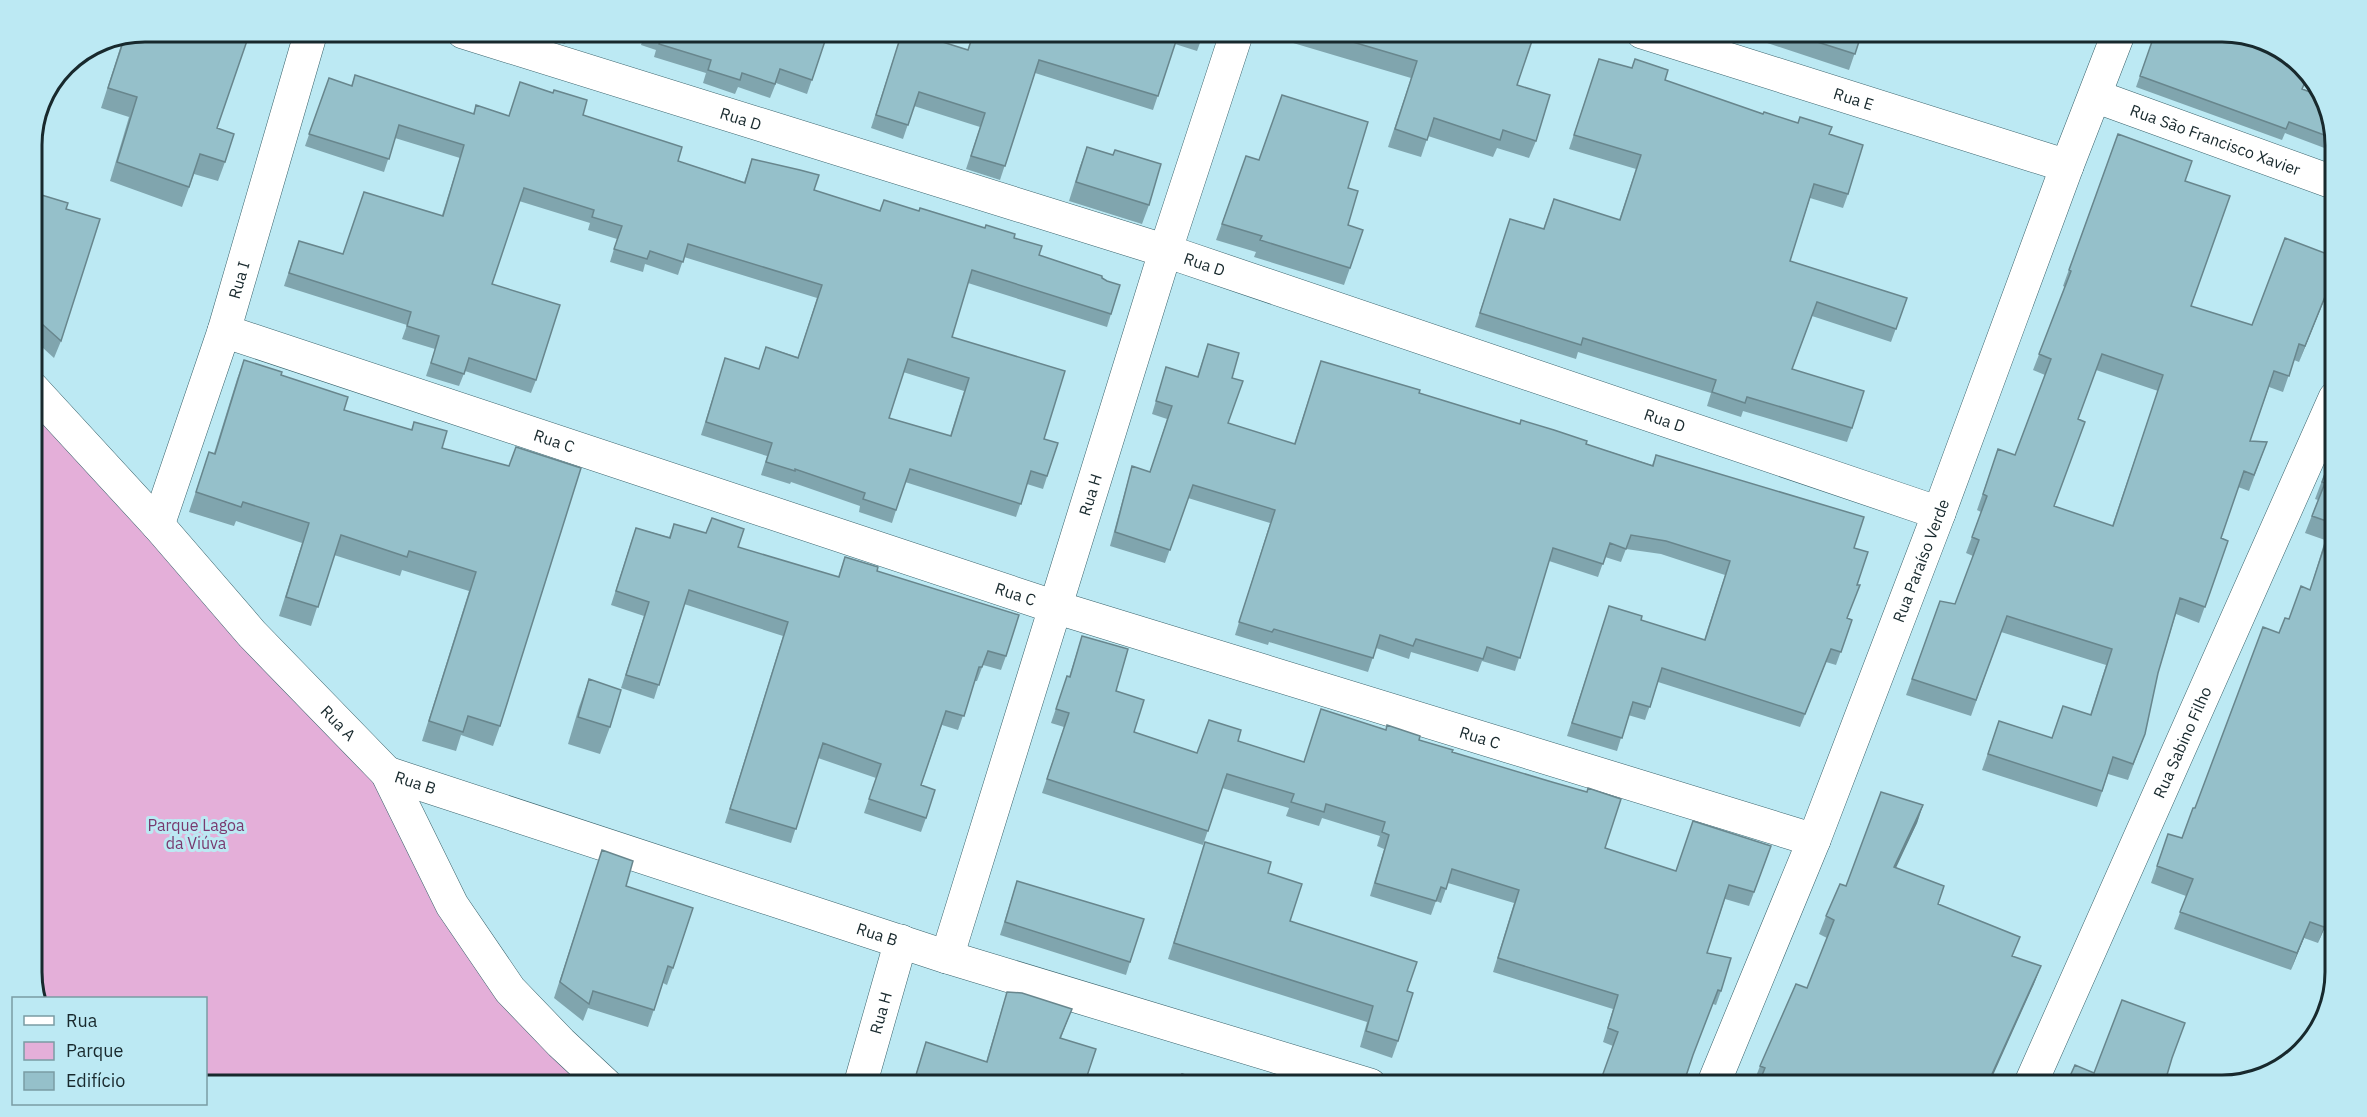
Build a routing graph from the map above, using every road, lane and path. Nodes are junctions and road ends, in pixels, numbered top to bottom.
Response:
1 (309, 42) edge
2 (495, 42) edge
3 (1234, 42) edge
4 (1674, 42) edge
5 (2115, 42) edge
6 (2095, 96) junction
7 (2067, 166) junction
8 (2325, 179) edge
9 (1166, 251) junction
10 (224, 331) junction
11 (42, 399) edge
12 (2325, 421) edge
13 (1939, 513) junction
14 (158, 525) junction
15 (1055, 607) junction
16 (387, 773) junction
17 (1814, 840) junction
18 (901, 941) junction
19 (948, 957) junction
20 (594, 1075) edge
21 (863, 1075) edge
22 (1334, 1075) edge
23 (1718, 1075) edge
24 (2035, 1075) edge

1 - 10 street, Rua I
2 - 9 street, Rua D
3 - 9 street, Rua H
4 - 7 street, Rua E
5 - 6 street, Rua Paraíso Verde
6 - 7 street, Rua Paraíso Verde
6 - 8 street, Rua São Francisco Xavier
7 - 13 street, Rua Paraíso Verde
9 - 13 street, Rua D
9 - 15 street, Rua H
10 - 14 street, Rua I
10 - 15 street, Rua C
11 - 14 street, Rua A
12 - 24 street, Rua Sabino Filho
13 - 17 street, Rua Paraíso Verde
14 - 16 street, Rua A
15 - 17 street, Rua C
15 - 19 street, Rua H
16 - 18 street, Rua B
16 - 20 street, Rua A
17 - 23 street, Rua Paraíso Verde
18 - 19 street, Rua B
18 - 21 street, Rua H
19 - 22 street, Rua B

